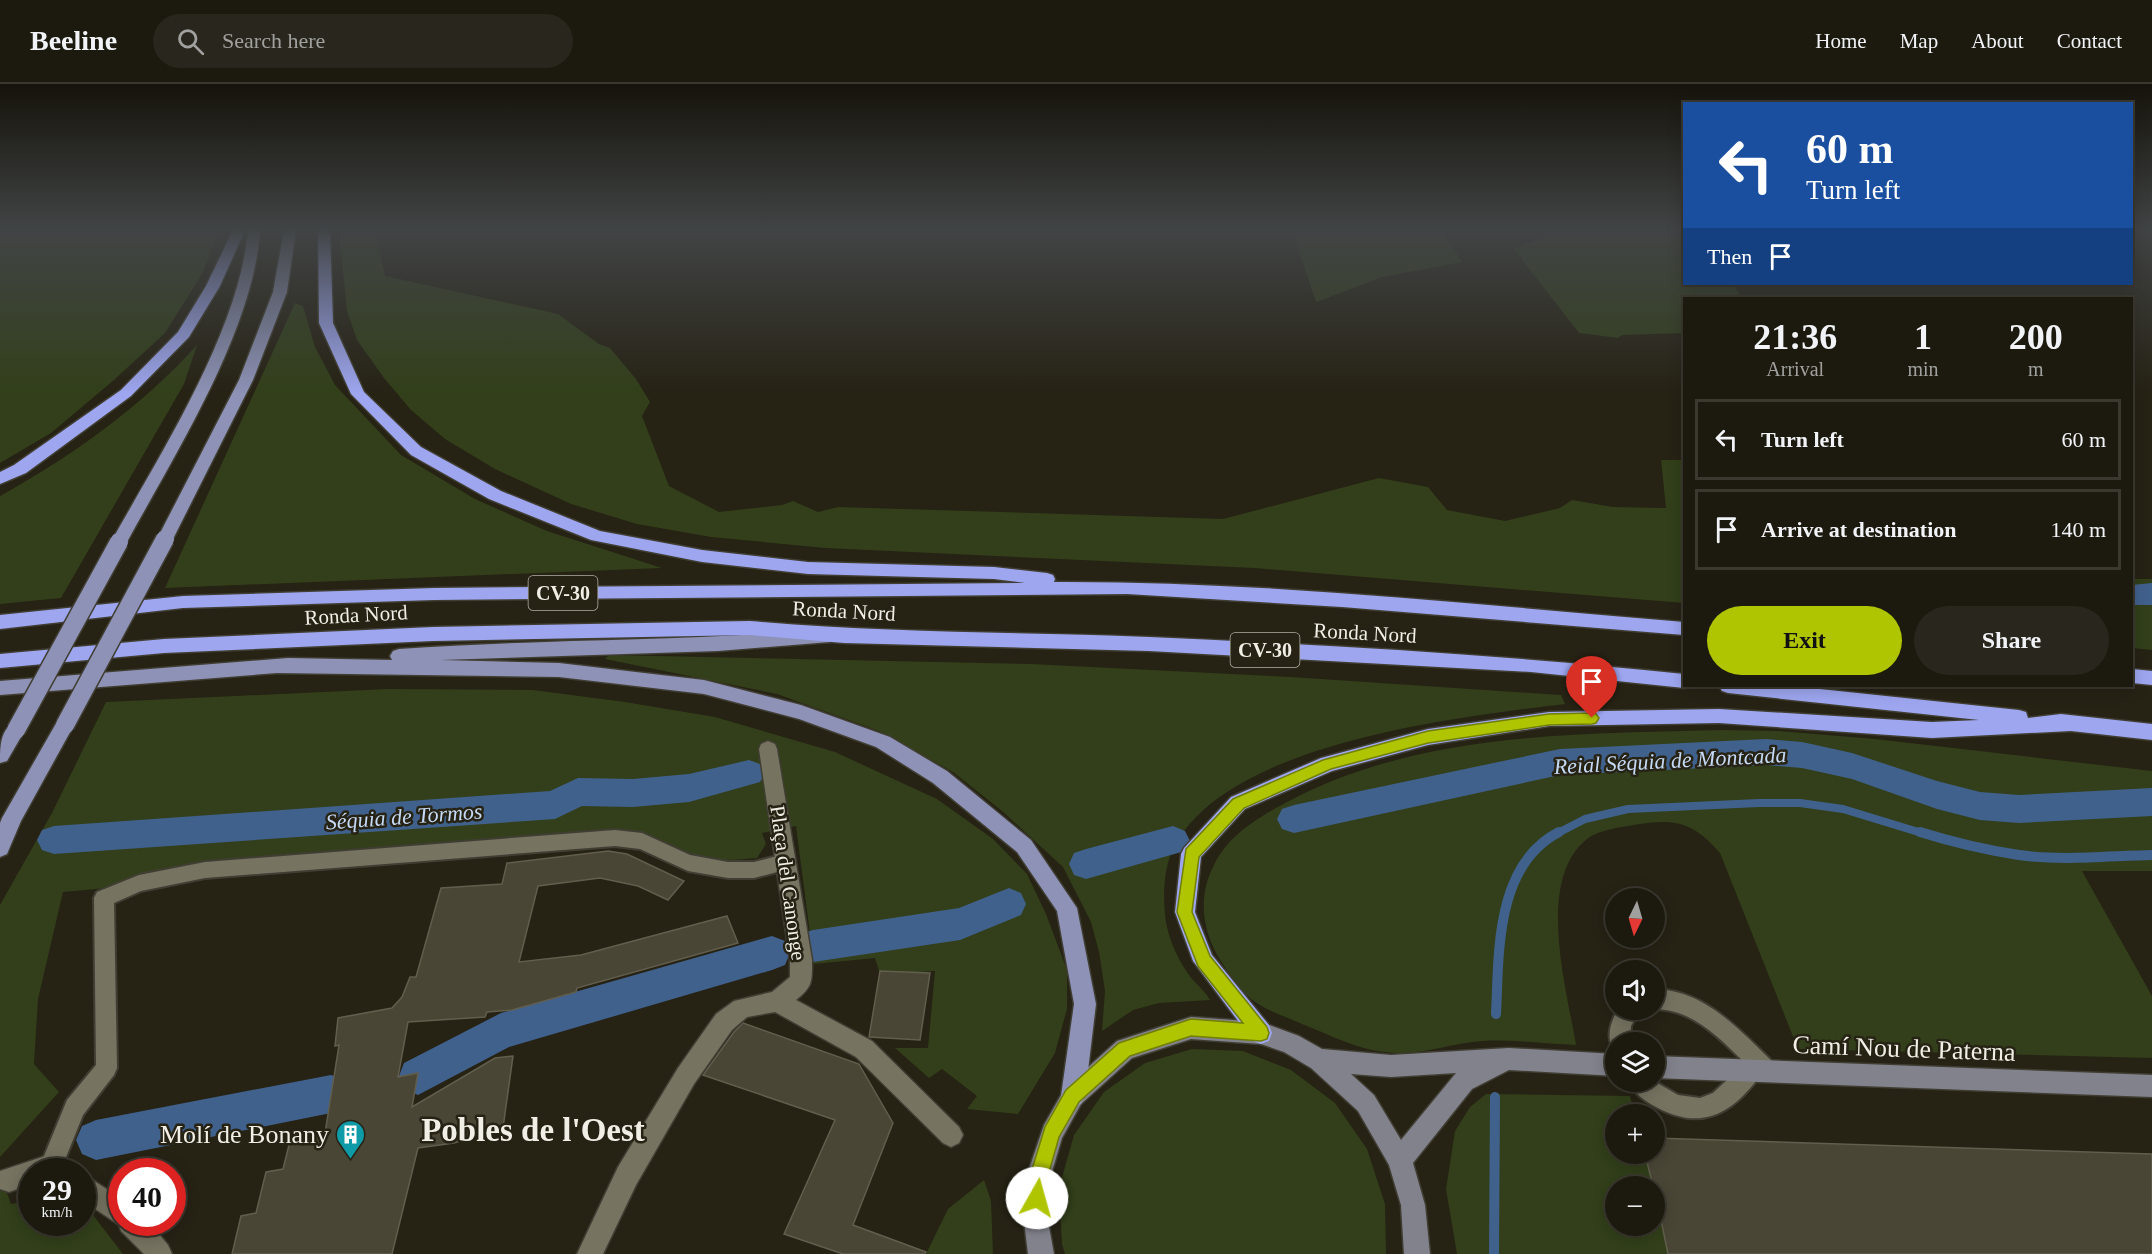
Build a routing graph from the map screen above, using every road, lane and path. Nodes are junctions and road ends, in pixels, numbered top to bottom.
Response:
1 (214, 285) edge
2 (244, 285) edge
3 (281, 285) edge
4 (325, 285) edge
5 (0, 479) edge
6 (1127, 588) junction
7 (0, 622) edge
8 (1683, 629) edge
9 (844, 636) junction
10 (0, 662) edge
11 (278, 666) junction
12 (2133, 676) edge
13 (2152, 678) edge
14 (1683, 681) edge
15 (1737, 687) edge
16 (0, 688) edge
17 (2073, 723) junction
18 (2152, 732) edge
19 (768, 750) dead end
20 (0, 755) edge
21 (6, 826) edge
22 (0, 848) edge
23 (785, 862) junction
24 (1665, 1000) edge
25 (777, 1001) junction
26 (1261, 1033) junction
27 (1509, 1059) junction
28 (1319, 1060) junction
29 (1605, 1064) edge
30 (1665, 1067) edge
31 (1760, 1071) junction
32 (2152, 1086) edge
33 (1651, 1092) edge
34 (1073, 1096) junction
35 (951, 1135) dead end
36 (50, 1158) edge
37 (1400, 1160) junction
38 (18, 1177) edge
39 (9, 1180) dead end
40 (145, 1236) edge
41 (159, 1254) edge
42 (590, 1254) edge
43 (1041, 1254) edge
44 (1417, 1254) edge

1 - 5 highway
2 - 20 main road, bridge
3 - 21 main road, bridge
4 - 6 highway
6 - 7 highway, Ronda Nord / CV-30
6 - 8 highway, Ronda Nord / CV-30
9 - 10 highway, Ronda Nord / CV-30
9 - 11 main road
9 - 14 highway, Ronda Nord / CV-30
11 - 16 main road
11 - 34 main road
12 - 13 highway
15 - 17 highway
17 - 18 highway
17 - 26 highway
19 - 23 street, Plaça del Canonge
21 - 22 main road
23 - 25 street, Plaça del Canonge
23 - 36 lane
24 - 31 lane
25 - 35 street
25 - 42 street
26 - 28 street
26 - 34 street
27 - 28 street
27 - 29 street
27 - 37 street
28 - 37 street
30 - 31 street, Camí Nou de Paterna
31 - 32 street, Camí Nou de Paterna
31 - 33 lane
34 - 43 street
37 - 44 street
38 - 39 street
40 - 41 street

